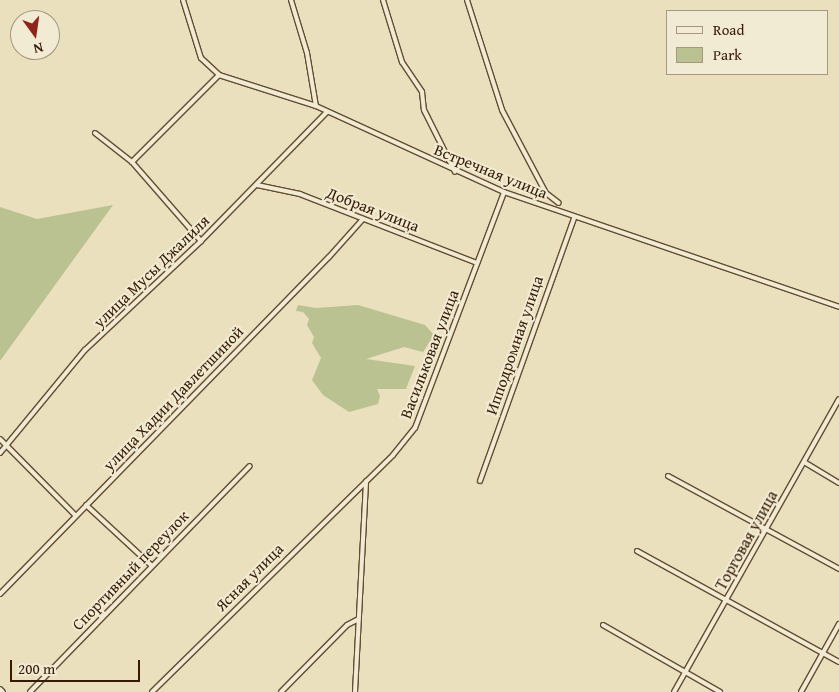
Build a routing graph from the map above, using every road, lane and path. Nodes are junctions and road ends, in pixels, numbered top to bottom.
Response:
1 (183, 0) edge
2 (292, 0) edge
3 (383, 0) edge
4 (467, 0) edge
5 (219, 75) junction
6 (316, 106) junction
7 (327, 112) junction
8 (95, 133) dead end
9 (132, 162) junction
10 (455, 172) junction
11 (257, 185) junction
12 (504, 192) junction
13 (559, 203) dead end
14 (363, 218) junction
15 (574, 218) junction
16 (201, 241) junction
17 (477, 263) junction
18 (839, 307) edge
19 (839, 399) edge
20 (0, 439) edge
21 (6, 448) junction
22 (0, 453) edge
23 (804, 462) junction
24 (250, 466) dead end
25 (668, 476) dead end
26 (366, 481) junction
27 (480, 481) dead end
28 (839, 483) edge
29 (86, 505) junction
30 (76, 515) junction
31 (766, 530) junction
32 (637, 551) dead end
33 (151, 565) junction
34 (839, 569) edge
35 (0, 594) edge
36 (726, 601) junction
37 (359, 619) junction
38 (839, 624) edge
39 (603, 625) dead end
40 (822, 653) junction
41 (839, 662) edge
42 (686, 672) junction
43 (0, 689) edge
44 (4, 692) edge
45 (30, 692) edge
46 (152, 692) edge
47 (281, 692) edge
48 (355, 692) edge
49 (674, 692) edge
50 (720, 692) edge
51 (801, 692) edge

1 - 5 street
2 - 6 street
3 - 10 street
4 - 13 street
5 - 6 street, Встречная улица
5 - 9 street
6 - 7 street, Встречная улица
7 - 10 street, Встречная улица
7 - 11 street, улица Мусы Джалиля
8 - 9 street
9 - 16 street
10 - 12 street, Встречная улица
11 - 14 street, Добрая улица
11 - 16 street, улица Мусы Джалиля
12 - 15 street, Встречная улица
12 - 17 street, Васильковая улица
14 - 17 street, Добрая улица
14 - 29 street, улица Хадии Давлетшиной
15 - 18 street, Встречная улица
15 - 27 street, Ипподромная улица
16 - 21 street, улица Мусы Джалиля
17 - 26 street, Васильковая улица
19 - 23 street, Торговая улица
20 - 21 street
21 - 22 street, улица Мусы Джалиля
21 - 30 street
23 - 28 street
23 - 31 street, Торговая улица
24 - 33 street, Спортивный переулок
25 - 31 street
26 - 37 street
26 - 46 street, Ясная улица
29 - 30 street, улица Хадии Давлетшиной
29 - 33 street
30 - 35 street, улица Хадии Давлетшиной
31 - 34 street
31 - 36 street, Торговая улица
32 - 36 street
33 - 45 street, Спортивный переулок
36 - 40 street
36 - 42 street, Торговая улица
37 - 47 street
37 - 48 street
38 - 40 street
39 - 42 street
40 - 41 street
40 - 51 street
42 - 49 street, Торговая улица
42 - 50 street
43 - 44 street

